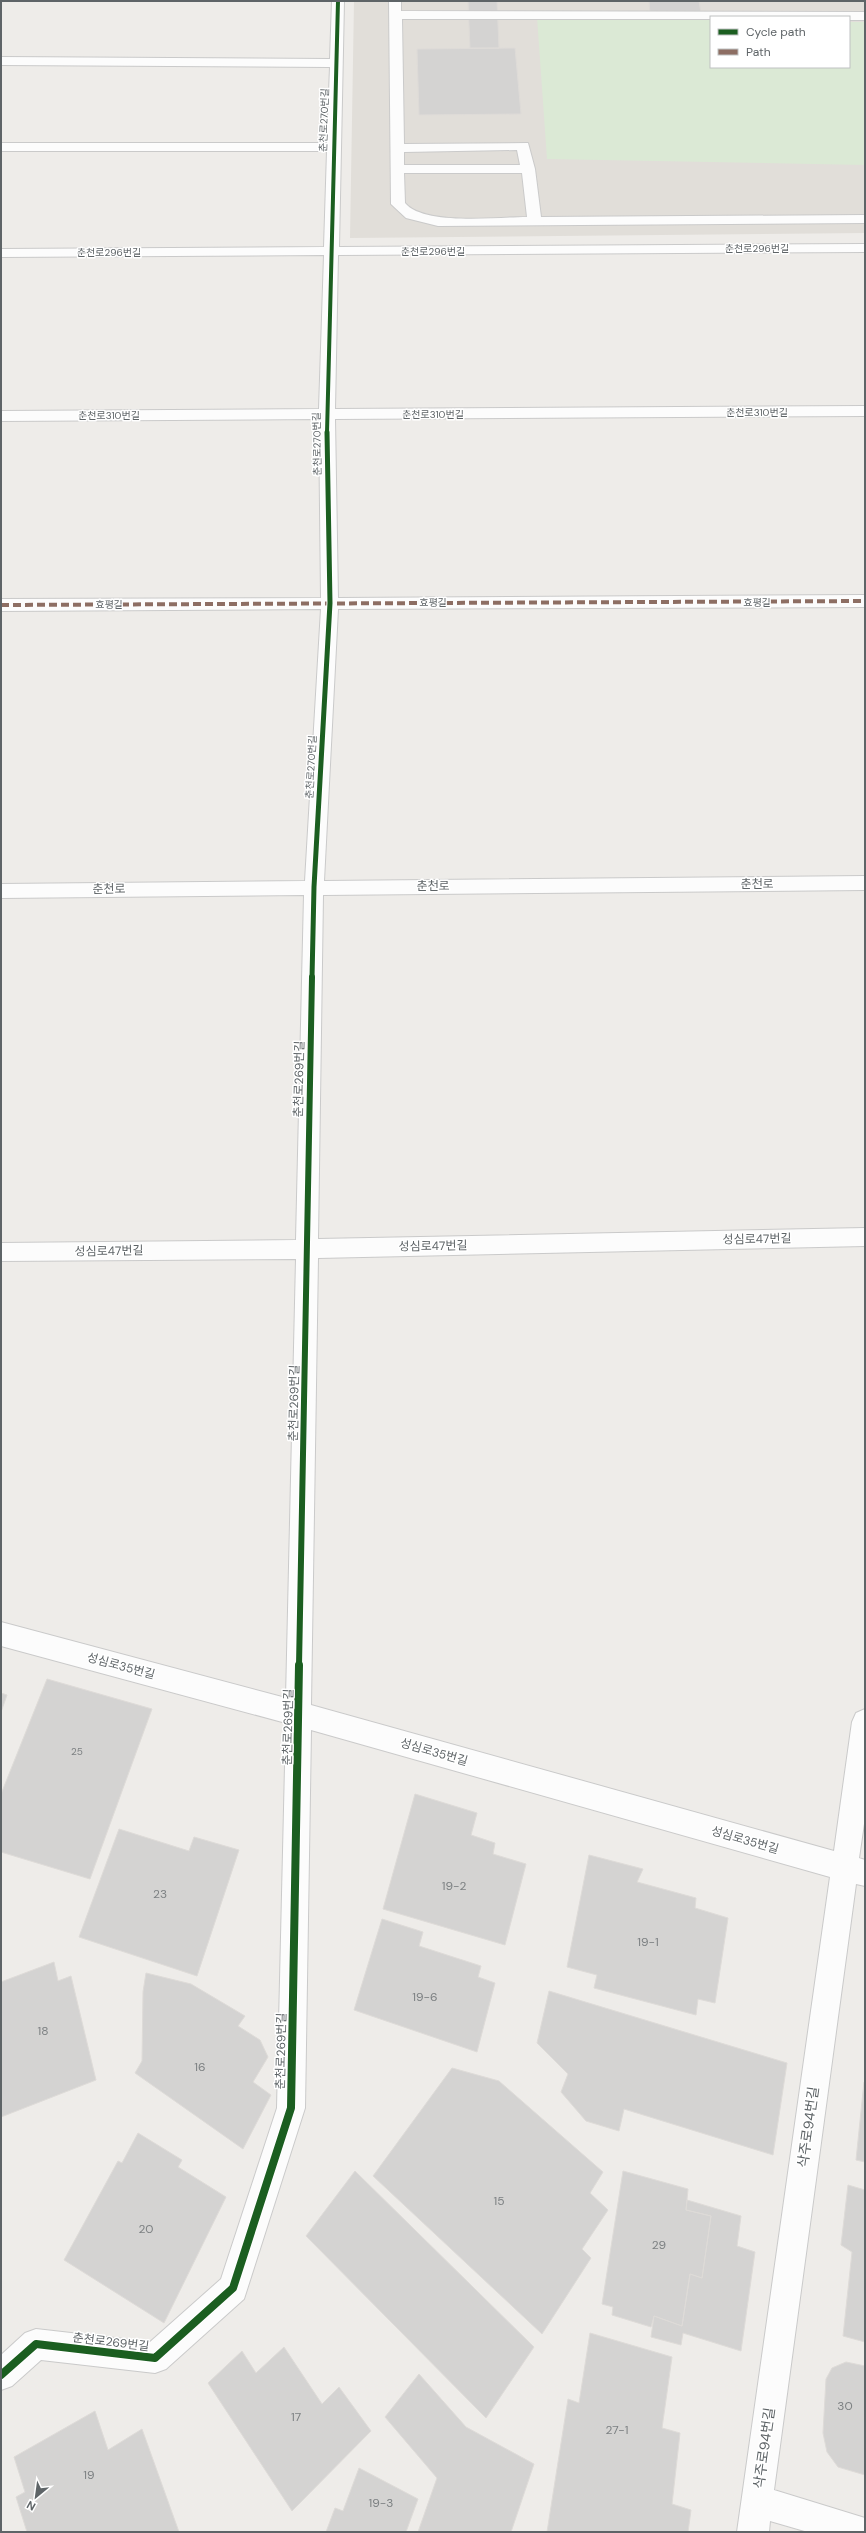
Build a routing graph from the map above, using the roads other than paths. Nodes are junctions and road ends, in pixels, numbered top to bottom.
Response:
1 (338, 1) edge
2 (395, 8) edge
3 (865, 16) edge
4 (1, 62) edge
5 (336, 63) junction
6 (1, 147) edge
7 (333, 147) junction
8 (397, 148) junction
9 (397, 169) junction
10 (528, 169) junction
11 (865, 219) edge
12 (535, 222) junction
13 (865, 248) edge
14 (330, 251) junction
15 (1, 253) edge
16 (865, 411) edge
17 (327, 414) junction
18 (1, 416) edge
19 (865, 601) edge
20 (330, 603) junction
21 (1, 605) edge
22 (865, 884) edge
23 (314, 887) junction
24 (1, 890) edge
25 (865, 1237) edge
26 (307, 1249) junction
27 (1, 1252) edge
28 (1, 1634) edge
29 (299, 1714) junction
30 (865, 1722) edge
31 (854, 1870) edge
32 (1, 2375) edge
33 (757, 2501) junction
34 (753, 2532) edge
35 (861, 2532) edge

1 - 5 street, 춘천로270번길
2 - 3 street
2 - 8 street
4 - 5 street
5 - 7 street, 춘천로270번길
6 - 7 street, 춘천로270번길
7 - 14 street, 춘천로270번길
8 - 9 street
8 - 10 street
9 - 10 street
9 - 12 street
10 - 12 street
11 - 12 street
13 - 14 street, 춘천로296번길
14 - 15 street, 춘천로296번길
14 - 17 street, 춘천로270번길
16 - 17 street, 춘천로310번길
17 - 18 street, 춘천로310번길
17 - 20 street, 춘천로270번길
19 - 20 street, 효평길
20 - 21 street, 효평길
20 - 23 street, 춘천로270번길
22 - 23 street, 춘천로
23 - 24 street, 춘천로
23 - 26 street, 춘천로269번길
25 - 26 street, 성심로47번길
26 - 27 street, 성심로47번길
26 - 29 street, 춘천로269번길
28 - 29 street, 성심로35번길
29 - 31 street, 성심로35번길
29 - 32 street, 춘천로269번길
30 - 31 street, 삭주로94번길
31 - 33 street, 삭주로94번길
33 - 34 street, 삭주로94번길
33 - 35 street

